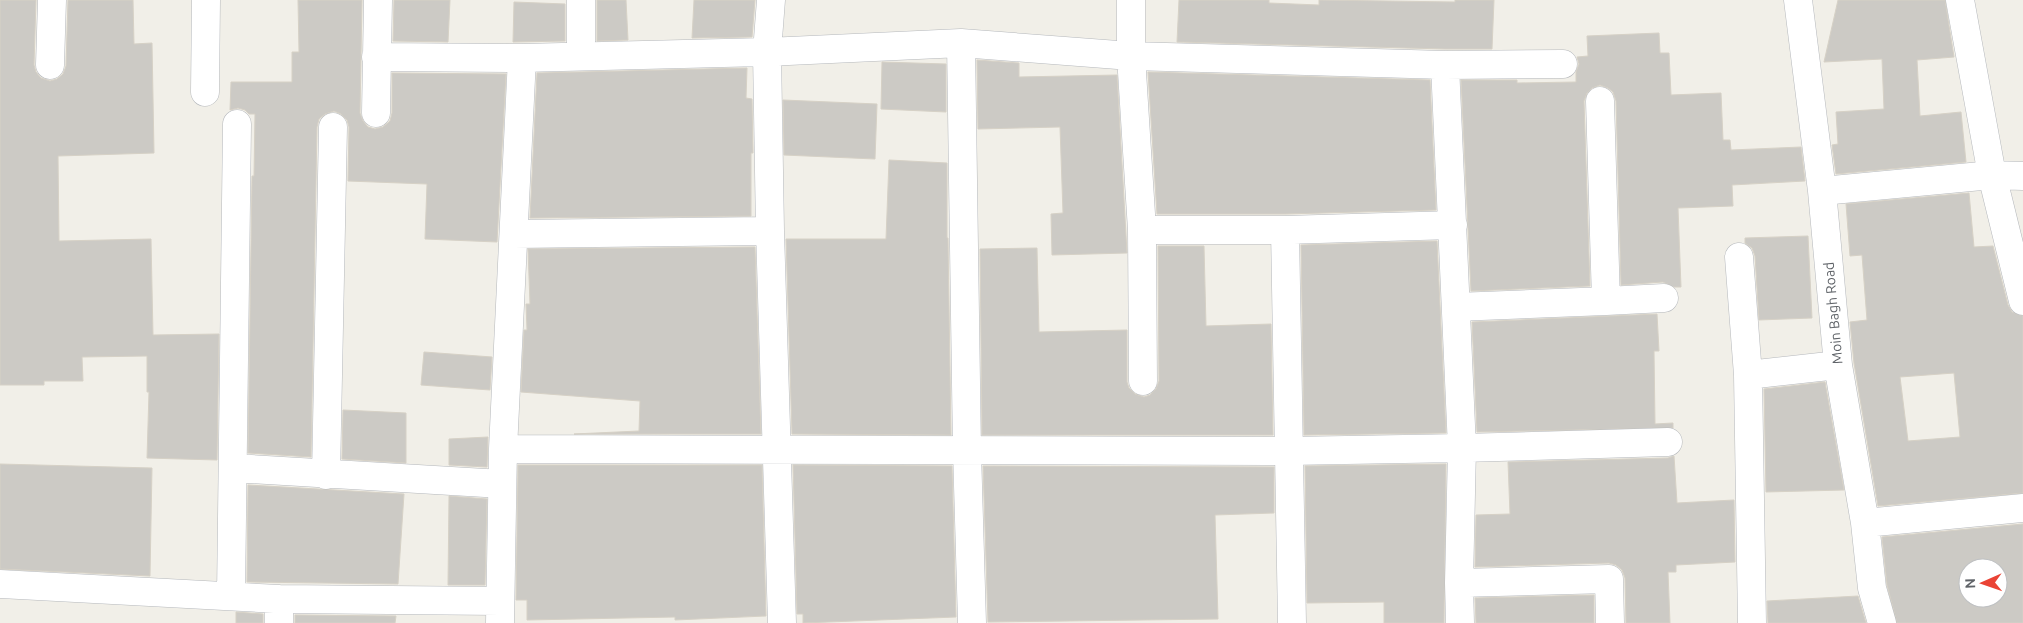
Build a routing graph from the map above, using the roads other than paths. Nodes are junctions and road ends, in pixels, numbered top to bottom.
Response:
1 (52, 0) edge
2 (206, 0) edge
3 (378, 0) edge
4 (581, 0) edge
5 (771, 0) edge
6 (1131, 0) edge
7 (1798, 0) edge
8 (1960, 0) edge
9 (961, 43) junction
10 (767, 52) junction
11 (581, 56) junction
12 (1131, 56) junction
13 (376, 58) junction
14 (522, 58) junction
15 (1562, 64) dead end
16 (50, 65) dead end
17 (1445, 65) junction
18 (205, 92) dead end
19 (1600, 101) dead end
20 (376, 113) dead end
21 (237, 124) dead end
22 (333, 127) dead end
23 (1992, 175) junction
24 (2023, 176) edge
25 (1822, 191) junction
26 (1453, 225) junction
27 (1142, 230) junction
28 (1285, 230) junction
29 (770, 232) junction
30 (514, 234) junction
31 (1739, 257) dead end
32 (1664, 298) dead end
33 (1606, 301) junction
34 (2023, 301) edge
35 (1456, 307) junction
36 (1838, 365) junction
37 (1748, 375) junction
38 (1143, 381) dead end
39 (1668, 442) dead end
40 (1462, 448) junction
41 (503, 449) junction
42 (777, 449) junction
43 (1288, 450) junction
44 (967, 451) junction
45 (233, 468) junction
46 (326, 475) junction
47 (502, 484) junction
48 (2023, 508) edge
49 (1865, 523) junction
50 (1458, 583) junction
51 (0, 584) edge
52 (231, 596) junction
53 (279, 611) edge
54 (500, 612) edge
55 (782, 623) edge
56 (972, 623) edge
57 (1292, 623) edge
58 (1460, 623) edge
59 (1610, 623) edge
60 (1752, 623) edge
61 (1882, 623) edge

1 - 16 street
2 - 18 street
3 - 13 street
4 - 11 street
5 - 10 street
6 - 12 street
7 - 25 street, Moin Bagh Road
8 - 23 street
9 - 10 street
9 - 12 street
9 - 44 street
10 - 11 street
10 - 29 street
11 - 14 street
12 - 17 street
12 - 27 street
13 - 14 street
13 - 20 street
14 - 30 street
15 - 17 street
17 - 26 street
19 - 33 street
21 - 45 street
22 - 46 street
23 - 24 street
23 - 25 street
23 - 34 street
25 - 36 street, Moin Bagh Road
26 - 28 street
26 - 35 street
27 - 28 street
27 - 38 street
28 - 43 street
29 - 30 street
29 - 42 street
30 - 41 street
31 - 37 street
32 - 33 street
33 - 35 street
35 - 40 street
36 - 37 street
36 - 49 street, Moin Bagh Road
37 - 60 street
39 - 40 street
40 - 43 street
40 - 50 street
41 - 42 street
41 - 47 street
42 - 44 street
42 - 55 street
43 - 44 street
43 - 57 street
44 - 56 street
45 - 46 street
45 - 52 street
46 - 47 street
47 - 54 street
48 - 49 street
49 - 61 street, Moin Bagh Road
50 - 58 street
50 - 59 street
51 - 52 street
52 - 53 street
53 - 54 street

